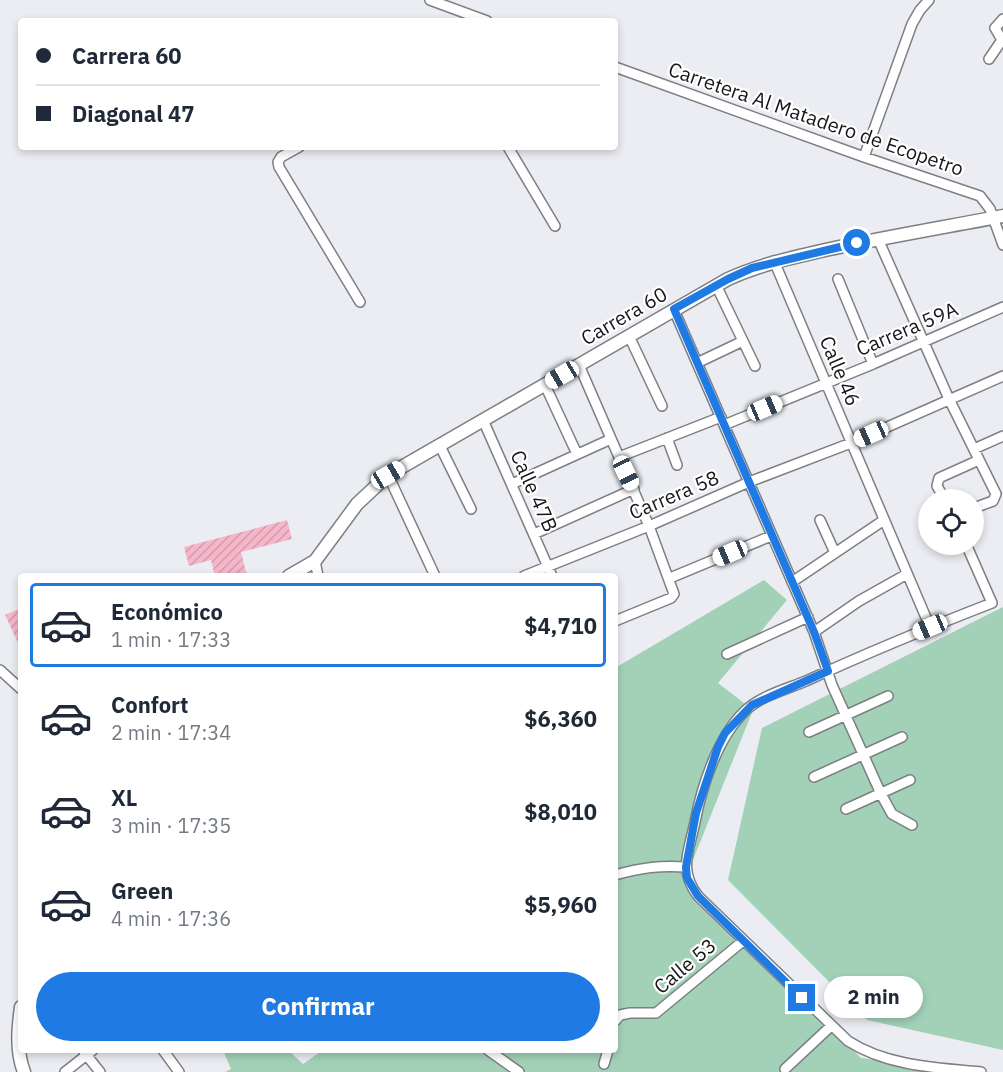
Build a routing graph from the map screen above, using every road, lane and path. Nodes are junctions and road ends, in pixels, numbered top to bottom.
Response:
1 (430, 0) edge
2 (929, 0) edge
3 (460, 11) junction
4 (456, 18) edge
5 (479, 18) edge
6 (1003, 19) edge
7 (989, 59) dead end
8 (618, 68) edge
9 (294, 150) edge
10 (510, 150) edge
11 (864, 157) junction
12 (998, 217) edge
13 (555, 226) dead end
14 (878, 239) junction
15 (1003, 245) edge
16 (774, 261) junction
17 (838, 279) dead end
18 (716, 285) junction
19 (360, 302) dead end
20 (1003, 307) edge
21 (674, 309) junction
22 (629, 336) junction
23 (743, 341) junction
24 (923, 342) junction
25 (697, 363) junction
26 (873, 364) junction
27 (579, 365) junction
28 (755, 366) dead end
29 (1003, 376) edge
30 (826, 382) junction
31 (545, 385) junction
32 (949, 399) junction
33 (662, 406) dead end
34 (483, 420) junction
35 (722, 421) junction
36 (1003, 436) edge
37 (667, 438) junction
38 (611, 439) junction
39 (851, 443) junction
40 (440, 446) junction
41 (974, 449) junction
42 (577, 454) junction
43 (619, 457) junction
44 (979, 460) junction
45 (677, 465) dead end
46 (388, 475) junction
47 (749, 482) junction
48 (512, 484) junction
49 (634, 489) junction
50 (939, 489) edge
51 (984, 503) edge
52 (471, 509) dead end
53 (884, 519) junction
54 (820, 520) dead end
55 (649, 526) junction
56 (534, 534) junction
57 (771, 536) junction
58 (835, 553) junction
59 (971, 555) edge
60 (315, 561) junction
61 (548, 566) junction
62 (294, 573) edge
63 (317, 573) edge
64 (434, 573) edge
65 (531, 573) edge
66 (551, 573) edge
67 (907, 574) junction
68 (670, 578) junction
69 (792, 582) junction
70 (808, 617) junction
71 (618, 620) edge
72 (930, 627) junction
73 (814, 632) junction
74 (727, 654) dead end
75 (0, 670) edge
76 (828, 671) junction
77 (18, 686) edge
78 (888, 696) dead end
79 (846, 716) junction
80 (809, 732) dead end
81 (902, 737) dead end
82 (863, 754) junction
83 (814, 777) dead end
84 (910, 780) dead end
85 (881, 794) junction
86 (846, 809) dead end
87 (912, 825) dead end
88 (686, 867) junction
89 (618, 874) edge
90 (743, 941) junction
91 (618, 1017) edge
92 (831, 1026) junction
93 (20, 1053) edge
94 (86, 1053) edge
95 (88, 1053) edge
96 (165, 1053) edge
97 (492, 1053) edge
98 (607, 1053) edge
99 (604, 1064) dead end
100 (785, 1069) dead end
101 (24, 1072) edge
102 (65, 1072) edge
103 (100, 1072) edge
104 (179, 1072) edge
105 (519, 1072) edge
106 (981, 1072) edge

1 - 3 street
2 - 11 street
3 - 4 street
3 - 5 street
6 - 7 street
8 - 11 street, Carretera Al Matadero de Ecopetro
9 - 19 street
10 - 13 street
11 - 12 street, Carretera Al Matadero de Ecopetro
12 - 14 street, Carrera 60
12 - 15 street, Carretera Al Matadero de Ecopetro
14 - 16 street, Carrera 60
14 - 24 street
16 - 18 street, Carrera 60
16 - 30 street, Calle 46
17 - 26 street
18 - 21 street, Carrera 60
18 - 23 street
20 - 24 street, Carrera 59A
21 - 22 street, Carrera 60
21 - 25 street
22 - 27 street, Carrera 60
22 - 33 street
23 - 25 street
23 - 28 street
24 - 26 street, Carrera 59A
24 - 32 street
25 - 35 street
26 - 30 street, Carrera 59A
27 - 31 street, Carrera 60
27 - 38 street
29 - 32 street, Carrera 58
30 - 35 street, Carrera 59A
30 - 39 street, Calle 46
31 - 34 street, Carrera 60
31 - 42 street
32 - 39 street, Carrera 58
32 - 41 street
34 - 40 street, Carrera 60
34 - 48 street, Calle 47B
35 - 37 street, Carrera 59A
35 - 47 street
36 - 41 street
37 - 43 street, Carrera 59A
37 - 45 street
38 - 42 street
38 - 43 street
39 - 47 street, Carrera 58
39 - 53 street, Calle 46
40 - 46 street, Carrera 60
40 - 52 street
41 - 44 street
42 - 48 street
43 - 49 street
44 - 50 street
44 - 51 street
46 - 60 street, Carrera 60
46 - 64 street
47 - 55 street, Carrera 58
47 - 57 street
48 - 56 street, Calle 47B
49 - 55 street
49 - 56 street
53 - 58 street
53 - 67 street, Calle 46
54 - 58 street
55 - 61 street, Carrera 58
55 - 68 street
56 - 61 street, Calle 47B
57 - 68 street
57 - 69 street
58 - 69 street
59 - 72 street
60 - 62 street, Carrera 60
60 - 63 street
61 - 65 street, Carrera 58
61 - 66 street, Calle 47B
67 - 72 street, Calle 46
67 - 73 street
68 - 71 street
69 - 70 street
70 - 73 street
70 - 74 street
72 - 76 street
73 - 76 street
75 - 77 street
76 - 79 street
76 - 88 street
78 - 79 street
79 - 80 street
79 - 82 street
81 - 82 street
82 - 83 street
82 - 85 street
84 - 85 street
85 - 86 street
85 - 87 street
88 - 89 street
88 - 90 street
90 - 91 street, Calle 53
90 - 92 street
92 - 100 street
92 - 106 street
93 - 101 street
94 - 102 street
95 - 103 street
96 - 104 street
97 - 105 street
98 - 99 street

